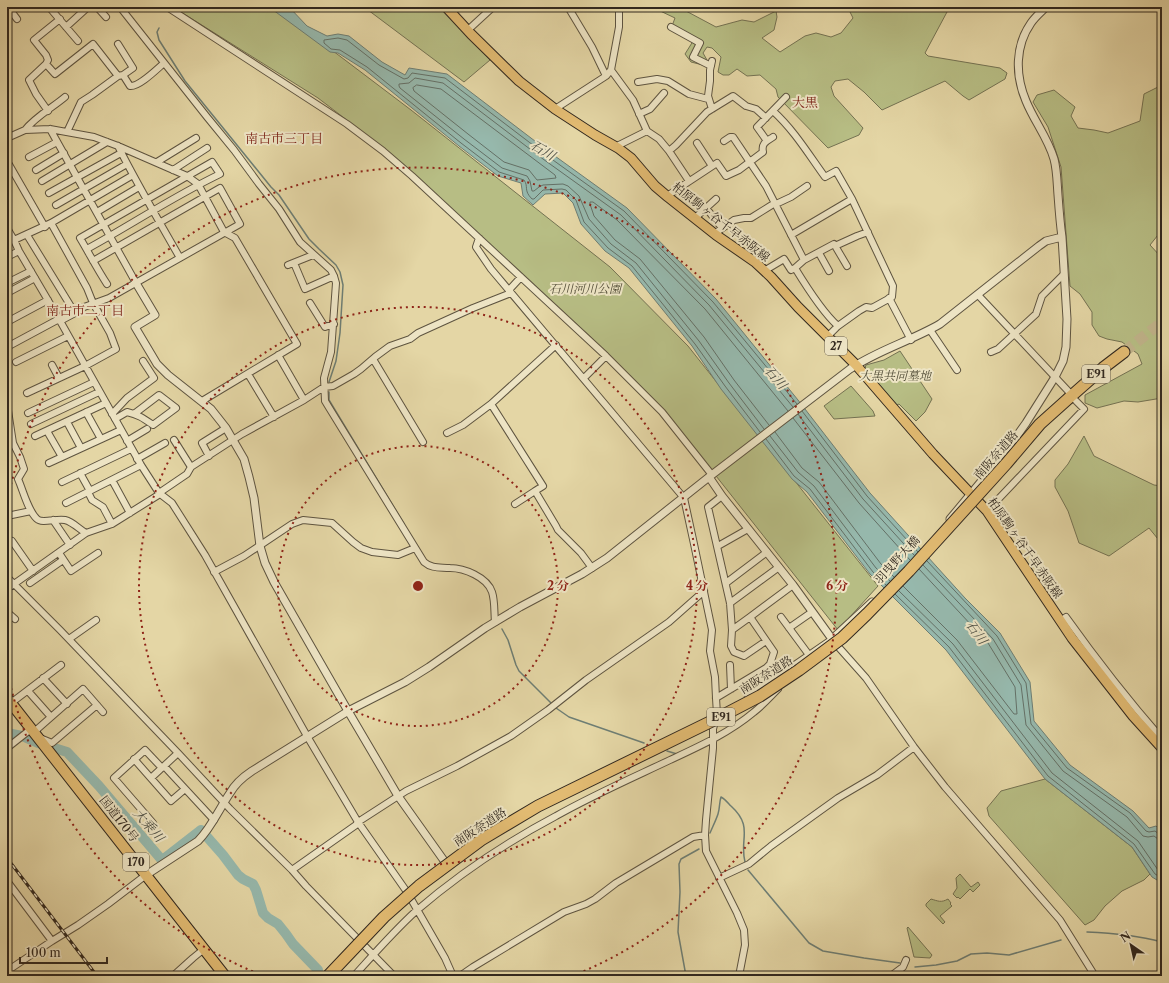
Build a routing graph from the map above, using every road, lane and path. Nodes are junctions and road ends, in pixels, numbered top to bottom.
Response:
1 (8, 7) edge
2 (50, 7) edge
3 (88, 7) edge
4 (97, 7) edge
5 (120, 7) edge
6 (167, 7) edge
7 (446, 7) edge
8 (493, 7) edge
9 (568, 7) edge
10 (619, 7) edge
11 (1046, 7) edge
12 (106, 17) dead end
13 (17, 19) dead end
14 (60, 19) junction
15 (66, 27) junction
16 (671, 28) dead end
17 (468, 30) junction
18 (78, 41) dead end
19 (118, 44) dead end
20 (164, 63) junction
21 (46, 64) junction
22 (611, 70) junction
23 (120, 76) junction
24 (606, 76) junction
25 (638, 82) dead end
26 (664, 93) dead end
27 (65, 97) dead end
28 (786, 97) dead end
29 (708, 99) junction
30 (555, 109) junction
31 (712, 109) junction
32 (48, 111) junction
33 (774, 111) junction
34 (639, 114) junction
35 (766, 118) junction
36 (50, 129) junction
37 (26, 130) junction
38 (67, 132) junction
39 (647, 132) junction
40 (774, 136) dead end
41 (7, 138) edge
42 (196, 138) dead end
43 (724, 141) dead end
44 (767, 141) junction
45 (57, 142) junction
46 (107, 142) junction
47 (697, 143) dead end
48 (186, 145) junction
49 (118, 146) junction
50 (207, 148) dead end
51 (618, 148) junction
52 (669, 151) junction
53 (121, 152) junction
54 (64, 153) junction
55 (194, 156) junction
56 (29, 157) dead end
57 (7, 161) edge
58 (157, 162) junction
59 (750, 162) junction
60 (127, 164) junction
61 (70, 165) junction
62 (712, 166) junction
63 (36, 170) dead end
64 (173, 170) junction
65 (133, 175) junction
66 (187, 176) junction
67 (77, 177) junction
68 (42, 181) dead end
69 (689, 181) junction
70 (198, 184) junction
71 (807, 186) dead end
72 (139, 187) junction
73 (84, 188) junction
74 (49, 193) dead end
75 (667, 196) junction
76 (204, 197) junction
77 (147, 199) junction
78 (716, 199) dead end
79 (852, 199) junction
80 (90, 200) junction
81 (775, 204) junction
82 (56, 205) dead end
83 (706, 208) junction
84 (154, 211) junction
85 (97, 212) junction
86 (695, 218) junction
87 (160, 222) junction
88 (104, 224) junction
89 (48, 225) junction
90 (7, 228) edge
91 (718, 231) junction
92 (224, 232) junction
93 (868, 232) junction
94 (27, 235) junction
95 (791, 235) junction
96 (110, 236) junction
97 (1062, 237) junction
98 (479, 238) junction
99 (14, 240) junction
100 (835, 246) junction
101 (116, 247) junction
102 (86, 250) junction
103 (19, 251) junction
104 (819, 253) junction
105 (313, 255) junction
106 (7, 257) edge
107 (180, 258) junction
108 (804, 260) junction
109 (93, 261) junction
110 (847, 266) dead end
111 (795, 268) junction
112 (31, 271) junction
113 (764, 271) junction
114 (829, 271) dead end
115 (1064, 274) junction
116 (334, 276) junction
117 (521, 277) junction
118 (35, 278) junction
119 (7, 283) edge
120 (136, 283) junction
121 (106, 284) dead end
122 (510, 291) junction
123 (7, 292) edge
124 (978, 295) junction
125 (889, 298) junction
126 (48, 300) junction
127 (310, 303) dead end
128 (93, 304) junction
129 (75, 313) junction
130 (59, 320) junction
131 (7, 322) edge
132 (334, 324) junction
133 (838, 326) junction
134 (930, 330) junction
135 (1015, 334) junction
136 (68, 336) junction
137 (827, 338) junction
138 (911, 340) junction
139 (556, 345) junction
140 (7, 347) edge
141 (991, 352) dead end
142 (1125, 354) tunnel mouth
143 (278, 355) junction
144 (606, 356) junction
145 (373, 359) junction
146 (143, 361) dead end
147 (16, 362) dead end
148 (52, 365) dead end
149 (85, 366) junction
150 (853, 367) junction
151 (957, 370) dead end
152 (248, 374) junction
153 (1055, 377) junction
154 (59, 378) junction
155 (584, 378) junction
156 (94, 382) junction
157 (324, 387) junction
158 (99, 392) junction
159 (26, 393) dead end
160 (1072, 398) junction
161 (57, 399) junction
162 (304, 400) junction
163 (202, 401) junction
164 (106, 403) junction
165 (7, 404) edge
166 (491, 404) junction
167 (62, 409) junction
168 (86, 412) junction
169 (28, 413) dead end
170 (134, 414) junction
171 (113, 417) junction
172 (274, 417) junction
173 (66, 422) junction
174 (31, 424) dead end
175 (226, 428) junction
176 (147, 429) dead end
177 (121, 430) junction
178 (47, 431) junction
179 (447, 433) dead end
180 (35, 436) dead end
181 (101, 439) junction
182 (174, 440) dead end
183 (233, 440) junction
184 (127, 441) junction
185 (423, 442) dead end
186 (165, 443) dead end
187 (81, 448) junction
188 (131, 449) junction
189 (209, 456) junction
190 (62, 457) junction
191 (137, 459) junction
192 (49, 463) dead end
193 (141, 465) junction
194 (191, 467) junction
195 (80, 473) junction
196 (712, 474) junction
197 (112, 480) junction
198 (62, 482) dead end
199 (89, 491) junction
200 (535, 491) junction
201 (159, 494) junction
202 (722, 496) junction
203 (968, 497) junction
204 (684, 498) junction
205 (66, 503) dead end
206 (515, 504) dead end
207 (31, 511) junction
208 (987, 511) junction
209 (130, 513) junction
210 (7, 516) edge
211 (53, 520) junction
212 (112, 524) junction
213 (748, 529) junction
214 (86, 534) junction
215 (12, 541) dead end
216 (70, 545) junction
217 (260, 546) junction
218 (718, 546) junction
219 (415, 548) junction
220 (767, 552) junction
221 (59, 553) junction
222 (98, 553) dead end
223 (63, 560) junction
224 (779, 567) junction
225 (592, 568) junction
226 (33, 571) junction
227 (214, 572) junction
228 (7, 577) edge
229 (30, 583) dead end
230 (726, 583) junction
231 (14, 584) junction
232 (793, 585) junction
233 (7, 589) edge
234 (704, 591) junction
235 (730, 603) junction
236 (7, 612) edge
237 (812, 612) junction
238 (781, 616) dead end
239 (750, 617) junction
240 (15, 619) dead end
241 (96, 620) dead end
242 (1060, 621) junction
243 (495, 622) junction
244 (789, 628) junction
245 (732, 630) junction
246 (69, 639) junction
247 (832, 639) junction
248 (766, 641) junction
249 (809, 655) junction
250 (61, 665) dead end
251 (730, 666) dead end
252 (43, 678) junction
253 (730, 689) junction
254 (28, 691) junction
255 (716, 698) junction
256 (9, 701) edge
257 (66, 704) junction
258 (98, 705) junction
259 (348, 711) junction
260 (103, 712) dead end
261 (716, 714) junction
262 (51, 717) junction
263 (34, 733) junction
264 (307, 736) junction
265 (1162, 738) edge
266 (713, 740) junction
267 (914, 747) junction
268 (7, 748) edge
269 (1162, 748) edge
270 (178, 753) junction
271 (134, 759) junction
272 (163, 767) junction
273 (150, 778) junction
274 (185, 789) junction
275 (398, 796) junction
276 (224, 802) junction
277 (214, 820) junction
278 (358, 822) junction
279 (153, 823) dead end
280 (705, 835) junction
281 (445, 862) junction
282 (292, 870) junction
283 (146, 875) junction
284 (719, 878) junction
285 (7, 881) edge
286 (407, 892) junction
287 (417, 910) junction
288 (358, 940) junction
289 (52, 941) junction
290 (204, 949) junction
291 (373, 955) junction
292 (906, 960) dead end
293 (7, 971) edge
294 (333, 975) edge
295 (173, 976) edge
296 (225, 976) edge
297 (323, 976) edge
298 (354, 976) edge
299 (394, 976) edge
300 (453, 976) edge
301 (460, 976) edge
302 (739, 976) edge
303 (891, 976) edge
304 (1095, 976) edge

1 - 13 street
2 - 14 street
3 - 15 street
4 - 12 street
5 - 20 street
6 - 98 street
7 - 17 main road, 柏原駒ヶ谷千早赤阪線 / 27
8 - 17 street
9 - 24 street
10 - 22 street
11 - 97 street, 羽曳野大橋
14 - 15 street
14 - 21 street
15 - 18 street
16 - 29 street
17 - 30 main road, 柏原駒ヶ谷千早赤阪線 / 27
19 - 23 street
20 - 23 street
20 - 105 street
21 - 23 street
21 - 32 street
22 - 24 street
22 - 34 street
23 - 38 street
24 - 30 street
25 - 29 street
26 - 34 street
27 - 32 street
28 - 33 street
29 - 31 street
30 - 51 main road, 柏原駒ヶ谷千早赤阪線 / 27
31 - 35 street
31 - 52 street
32 - 37 street
33 - 35 street
33 - 79 street
34 - 39 street
35 - 44 street
36 - 37 street
36 - 38 street
36 - 45 street
37 - 41 street
38 - 46 street
39 - 51 street
39 - 52 street
40 - 44 street
42 - 48 street
43 - 59 street
44 - 59 street
45 - 54 street
45 - 56 street
46 - 49 street
46 - 61 street
47 - 62 street
48 - 55 street
48 - 58 street
49 - 53 street
49 - 58 street
50 - 55 street
51 - 75 main road, 柏原駒ヶ谷千早赤阪線 / 27
52 - 69 street
53 - 60 street
53 - 67 street
54 - 61 street
54 - 63 street
55 - 64 street
57 - 89 street
58 - 64 street
59 - 62 street
59 - 81 street
60 - 65 street
60 - 73 street
61 - 67 street
61 - 68 street
62 - 69 street
64 - 66 street
65 - 72 street
65 - 80 street
66 - 70 street
66 - 70 street
66 - 77 street
67 - 73 street
67 - 74 street
69 - 75 street
70 - 76 street
70 - 84 street
71 - 81 street
72 - 77 street
72 - 85 street
73 - 80 street
73 - 82 street
75 - 86 main road, 柏原駒ヶ谷千早赤阪線 / 27
76 - 87 street
76 - 92 street
76 - 92 street
77 - 84 street
77 - 88 street
78 - 83 street
79 - 93 street
79 - 95 street
80 - 85 street
80 - 89 street
81 - 91 street
81 - 95 street
83 - 86 street
83 - 91 street
84 - 87 street
84 - 96 street
85 - 88 street
86 - 91 main road, 柏原駒ヶ谷千早赤阪線 / 27
87 - 101 street
87 - 107 street
88 - 96 street
88 - 102 street
89 - 94 street
89 - 128 street
90 - 99 street
91 - 113 main road, 柏原駒ヶ谷千早赤阪線 / 27
92 - 107 street
92 - 143 street
93 - 100 street
93 - 125 street
94 - 99 street
94 - 129 street
95 - 108 street
96 - 101 street
96 - 102 street
97 - 115 street, 羽曳野大橋
97 - 124 street
98 - 117 street
98 - 122 street
99 - 103 street
100 - 104 street
100 - 110 street
101 - 109 street
101 - 120 street
102 - 109 street
103 - 106 street
103 - 112 street
104 - 108 street
104 - 114 street
105 - 116 street
105 - 116 street
107 - 120 street
108 - 111 street
109 - 121 street
111 - 113 street
111 - 133 street
112 - 118 street
112 - 119 street
113 - 137 main road, 柏原駒ヶ谷千早赤阪線 / 27
115 - 135 street
115 - 153 street, 羽曳野大橋
116 - 132 street
117 - 122 street
117 - 144 street
118 - 123 street
118 - 126 street
120 - 128 street
120 - 163 street
122 - 139 street
122 - 145 street
124 - 134 street
124 - 135 street
125 - 133 street
125 - 138 street
126 - 130 street
126 - 131 street
127 - 132 street
128 - 129 street
128 - 149 street
129 - 130 street
130 - 136 street
130 - 140 street
132 - 157 street
133 - 137 street
134 - 138 street
134 - 151 street
135 - 141 street
135 - 153 street
136 - 147 street
136 - 149 street
137 - 150 main road, 柏原駒ヶ谷千早赤阪線 / 27
138 - 150 street
139 - 155 street
139 - 166 street
142 - 160 highway, 南阪奈道路 / E91
143 - 152 street
143 - 162 street
144 - 155 street
144 - 196 street
145 - 157 street
145 - 185 street
146 - 171 street
148 - 154 street
149 - 154 street
149 - 156 street
150 - 196 street
150 - 203 main road, 柏原駒ヶ谷千早赤阪線 / 27
152 - 163 street
152 - 172 street
153 - 160 street
153 - 203 street, 羽曳野大橋
154 - 159 street
155 - 204 street
156 - 158 street
156 - 161 street
157 - 162 street
157 - 219 street
158 - 164 street
158 - 167 street
160 - 208 street
160 - 294 highway, 南阪奈道路 / E91, bridge
161 - 167 street
161 - 169 street
162 - 172 street
163 - 175 street
164 - 168 street
164 - 171 street
165 - 207 street
166 - 179 street
166 - 200 street
167 - 174 street
168 - 173 street
168 - 181 street
170 - 170 street
170 - 171 street
171 - 177 street
172 - 183 street
173 - 178 street
173 - 187 street
175 - 183 street
175 - 189 street
176 - 184 street
177 - 181 street
177 - 184 street
178 - 180 street
178 - 190 street
181 - 187 street
182 - 194 street
183 - 189 street
183 - 217 street
184 - 188 street
186 - 191 street
187 - 190 street
188 - 191 street
188 - 195 street
189 - 194 street
190 - 192 street
191 - 193 street
193 - 197 street
193 - 201 street
194 - 201 street
195 - 198 street
195 - 199 street
196 - 202 street
196 - 204 street
197 - 199 street
197 - 209 street
199 - 205 street
199 - 212 street
200 - 206 street
200 - 225 street
201 - 209 street
201 - 227 street
202 - 213 street
202 - 218 street
203 - 208 main road, 柏原駒ヶ谷千早赤阪線 / 27
203 - 247 street, 羽曳野大橋
204 - 225 street
204 - 234 street
207 - 210 street
207 - 211 street
208 - 242 main road, 柏原駒ヶ谷千早赤阪線 / 27
209 - 212 street
211 - 214 street
211 - 216 street
212 - 214 street
213 - 218 street
213 - 220 street
214 - 216 street
215 - 226 street
216 - 221 street
217 - 219 street
217 - 227 street
217 - 259 street
218 - 230 street
219 - 243 street
220 - 224 street
220 - 230 street
221 - 223 street
221 - 226 street
222 - 223 street
223 - 229 street
224 - 232 street
224 - 235 street
225 - 243 street
226 - 231 street
227 - 264 street
228 - 231 street
230 - 235 street
231 - 233 street
231 - 246 street
232 - 237 street
232 - 239 street
234 - 255 street
234 - 275 street
235 - 245 street
236 - 240 street
237 - 244 street
237 - 247 street
238 - 244 street
239 - 245 street
239 - 248 street
241 - 246 street
242 - 265 street
242 - 269 main road, 柏原駒ヶ谷千早赤阪線 / 27
243 - 259 street
244 - 249 street
245 - 248 street
246 - 270 street
247 - 249 street
247 - 266 street
247 - 267 street
248 - 253 street
249 - 261 street
250 - 252 street
251 - 253 street
252 - 254 street
252 - 257 street
253 - 255 street
254 - 256 street
254 - 262 street
255 - 261 street
256 - 263 highway, 国道170号 / 170
257 - 258 street
257 - 262 street
258 - 260 street
258 - 263 street
259 - 264 street
259 - 275 street
261 - 266 street
261 - 281 street
262 - 263 street
263 - 268 street
263 - 283 highway, 国道170号 / 170
264 - 276 street
264 - 278 street
266 - 280 street
266 - 287 street
267 - 284 street
267 - 304 street
270 - 272 street
270 - 276 street
271 - 272 street
271 - 273 street
271 - 279 street
272 - 273 street
272 - 274 street
273 - 274 street
274 - 277 street
275 - 278 street
275 - 281 street
276 - 277 street
276 - 282 street
277 - 283 street
278 - 282 street
278 - 286 street
280 - 284 street
280 - 301 street
281 - 286 street
282 - 288 street
283 - 289 street
283 - 290 highway, 国道170号 / 170
284 - 302 street
285 - 289 street
286 - 287 street
286 - 288 street
287 - 291 street
287 - 300 street
288 - 291 street
288 - 297 street
289 - 293 street
290 - 295 street
290 - 296 highway, 国道170号 / 170
291 - 298 street
291 - 299 street
292 - 303 street

